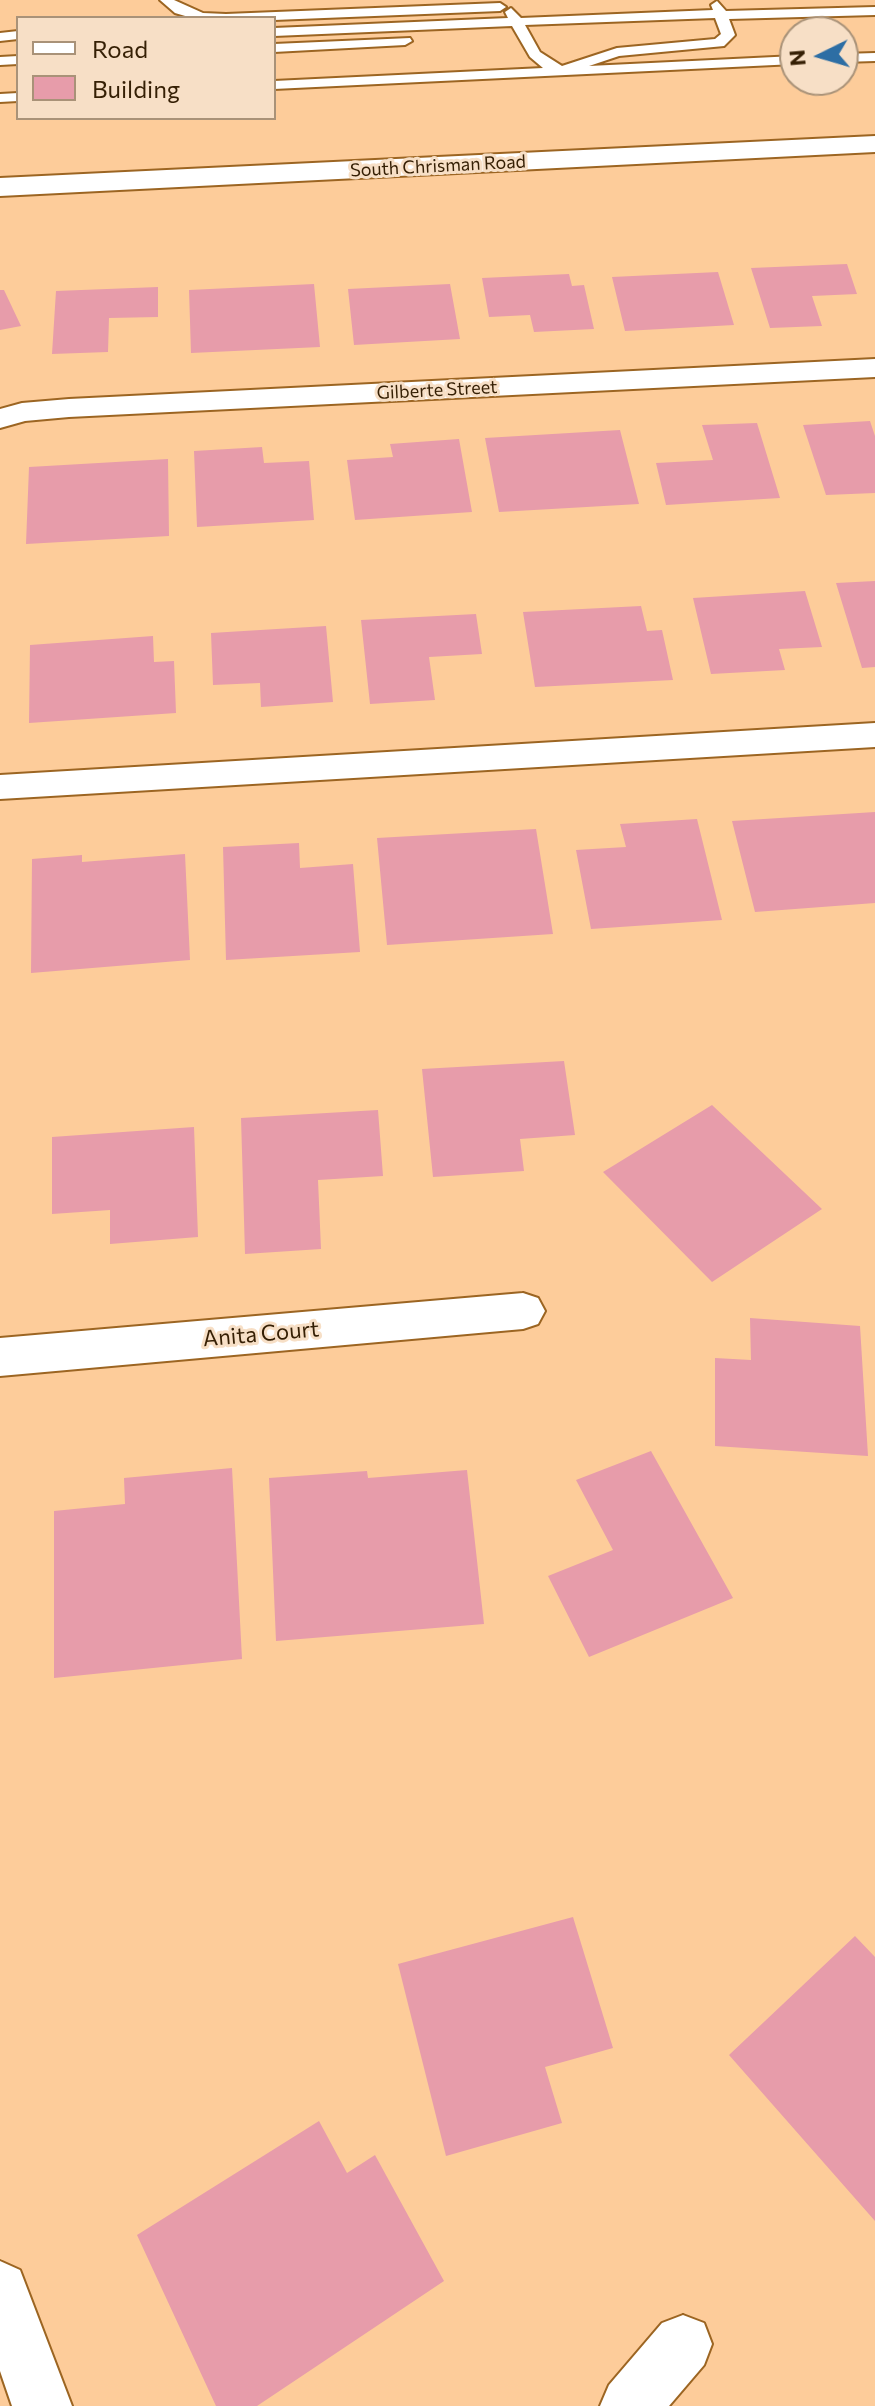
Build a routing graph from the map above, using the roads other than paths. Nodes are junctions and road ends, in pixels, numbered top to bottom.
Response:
1 (166, 0) edge
2 (715, 0) edge
3 (875, 11) edge
4 (720, 14) junction
5 (199, 16) edge
6 (513, 16) edge
7 (276, 18) edge
8 (581, 19) junction
9 (276, 32) edge
10 (276, 48) edge
11 (779, 61) edge
12 (561, 71) junction
13 (276, 85) edge
14 (875, 124) edge
15 (875, 144) edge
16 (477, 164) junction
17 (0, 166) edge
18 (0, 187) edge
19 (0, 197) edge
20 (875, 368) edge
21 (0, 419) edge
22 (875, 735) edge
23 (0, 787) edge
24 (523, 1311) dead end
25 (0, 1357) edge
26 (0, 2290) edge
27 (683, 2344) dead end
28 (42, 2406) edge
29 (630, 2406) edge

1 - 5 lane
2 - 4 lane
3 - 4 lane
4 - 8 lane
4 - 12 lane
6 - 7 lane
6 - 8 lane
6 - 8 lane
6 - 9 lane
6 - 10 lane
6 - 12 lane
11 - 12 lane
12 - 13 lane
14 - 17 street, South Chrisman Road
15 - 16 street, South Chrisman Road
16 - 18 street, South Chrisman Road
16 - 19 street
20 - 21 street, Gilberte Street
22 - 23 street
24 - 25 street, Anita Court
26 - 28 street
27 - 29 street

